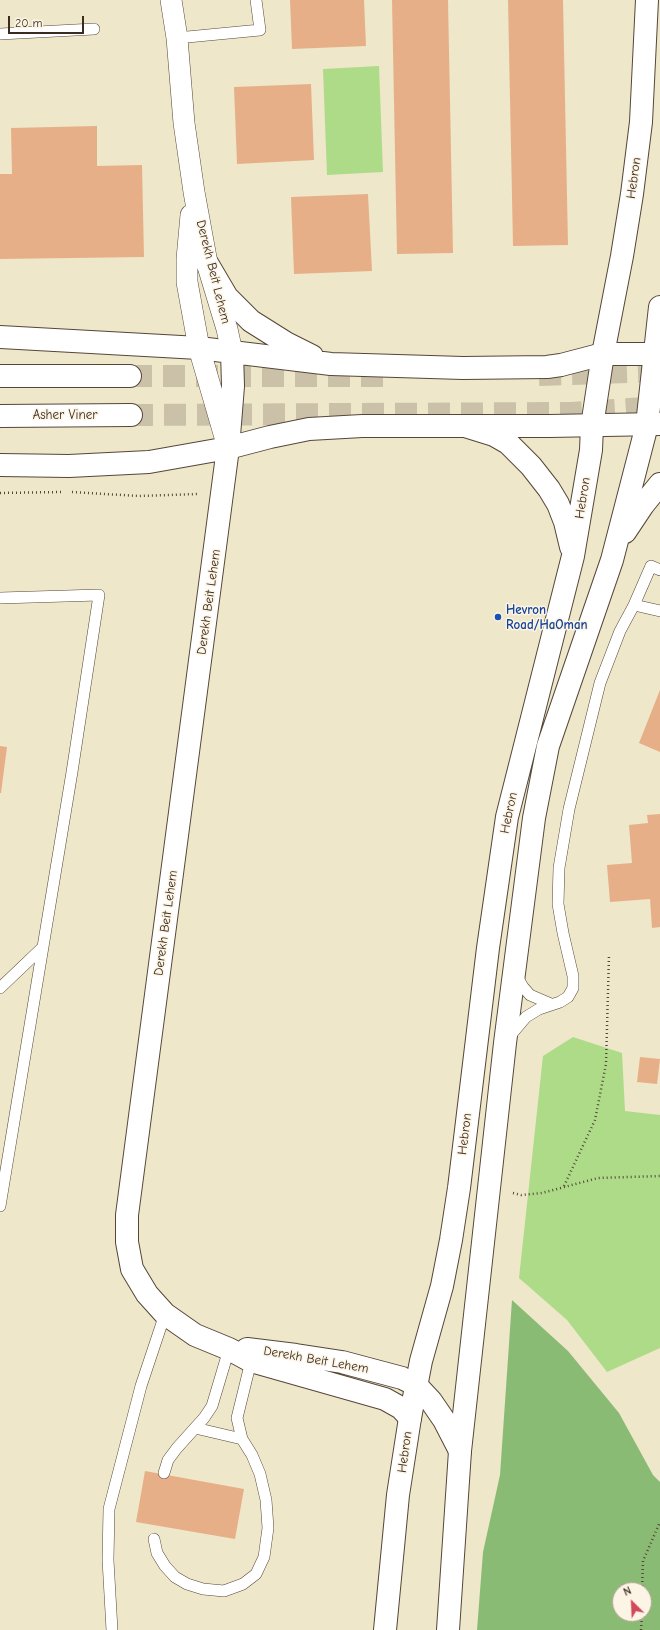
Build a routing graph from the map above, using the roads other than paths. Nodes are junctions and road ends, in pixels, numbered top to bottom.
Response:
1 (171, 0) edge
2 (256, 0) edge
3 (647, 0) edge
4 (94, 29) dead end
5 (0, 34) edge
6 (177, 38) junction
7 (194, 192) junction
8 (207, 263) junction
9 (660, 307) edge
10 (0, 337) edge
11 (199, 348) junction
12 (232, 352) junction
13 (603, 354) junction
14 (657, 354) edge
15 (331, 364) junction
16 (0, 376) edge
17 (130, 376) tunnel mouth
18 (131, 415) tunnel mouth
19 (0, 416) edge
20 (654, 425) edge
21 (466, 426) junction
22 (592, 426) junction
23 (228, 448) junction
24 (0, 465) edge
25 (660, 484) edge
26 (573, 556) junction
27 (612, 560) junction
28 (660, 570) edge
29 (0, 598) edge
30 (634, 605) junction
31 (660, 611) edge
32 (43, 947) junction
33 (514, 966) junction
34 (0, 988) edge
35 (551, 1004) junction
36 (505, 1043) junction
37 (0, 1206) edge
38 (165, 1314) junction
39 (229, 1349) junction
40 (252, 1355) junction
41 (416, 1385) junction
42 (410, 1418) junction
43 (195, 1428) junction
44 (242, 1439) junction
45 (460, 1451) junction
46 (164, 1473) dead end
47 (154, 1539) dead end
48 (112, 1630) edge
49 (385, 1630) edge
50 (448, 1630) edge

1 - 6 street, Derekh Beit Lehem
2 - 6 lane
3 - 13 main road, Hebron
4 - 5 lane
6 - 7 street, Derekh Beit Lehem
7 - 8 street, Derekh Beit Lehem
7 - 11 street, Derekh Beit Lehem
8 - 12 street, Derekh Beit Lehem
8 - 15 main road
9 - 14 main road, Hebron
10 - 11 main road
11 - 12 main road
11 - 23 street, Derekh Beit Lehem
12 - 15 main road
12 - 23 main road, Derekh Beit Lehem
13 - 14 main road
13 - 15 main road
13 - 22 main road, Hebron
14 - 20 main road, Hebron
16 - 17 main road
18 - 19 main road, Asher Viner
20 - 22 main road
20 - 27 main road, Hebron
21 - 22 main road
21 - 23 main road
21 - 26 main road
22 - 26 main road, Hebron
23 - 24 main road
23 - 38 main road, Derekh Beit Lehem
25 - 27 main road
26 - 41 main road, Hebron
27 - 33 main road, Hebron
28 - 30 lane
29 - 32 lane
30 - 31 lane
30 - 35 lane
32 - 34 lane
32 - 37 lane
33 - 35 lane
33 - 36 main road, Hebron
35 - 36 lane
36 - 45 main road, Hebron
38 - 39 main road, Derekh Beit Lehem
38 - 48 lane
39 - 40 main road, Derekh Beit Lehem
39 - 43 lane
40 - 41 main road, Derekh Beit Lehem
40 - 42 main road, Derekh Beit Lehem
40 - 44 lane
41 - 42 main road, Hebron
41 - 45 main road, Derekh Beit Lehem
42 - 49 main road, Hebron
43 - 44 lane
43 - 46 lane
44 - 47 lane
45 - 50 main road, Hebron

